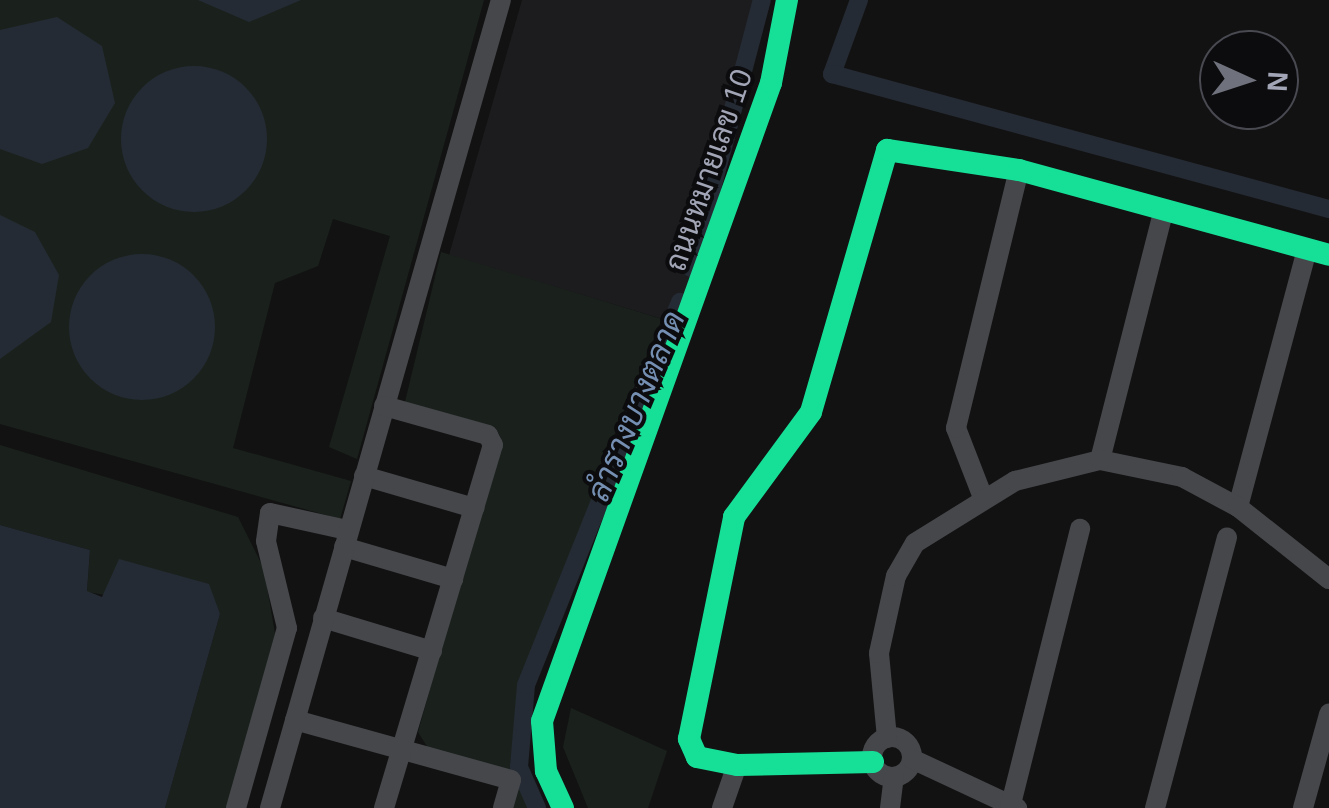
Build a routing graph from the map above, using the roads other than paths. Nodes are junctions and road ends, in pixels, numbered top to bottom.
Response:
1 (501, 0) edge
2 (787, 0) edge
3 (1019, 170) junction
4 (1163, 213) junction
5 (1318, 252) edge
6 (384, 406) junction
7 (1100, 460) junction
8 (364, 476) junction
9 (982, 495) junction
10 (1238, 506) junction
11 (474, 508) junction
12 (1080, 529) dead end
13 (1227, 538) dead end
14 (346, 539) junction
15 (453, 579) junction
16 (1329, 579) edge
17 (323, 618) junction
18 (432, 650) junction
19 (1329, 714) edge
20 (295, 720) junction
21 (887, 738) junction
22 (402, 750) junction
23 (912, 758) junction
24 (873, 762) junction
25 (737, 765) junction
26 (894, 777) junction
27 (1013, 807) edge
28 (236, 808) edge
29 (270, 808) edge
30 (384, 808) edge
31 (503, 808) edge
32 (563, 808) edge
33 (722, 808) edge
34 (890, 808) edge
35 (1155, 808) edge
36 (1304, 808) edge

1 - 6 street
2 - 32 street, ถนนหมายเลข 10
3 - 4 street
3 - 9 street
3 - 25 street
4 - 5 street
4 - 7 street
5 - 10 street
6 - 8 street
6 - 11 street
7 - 9 street
7 - 10 street
8 - 11 street
8 - 14 street
9 - 21 street
10 - 16 street
11 - 15 street
12 - 27 street
13 - 35 street
14 - 15 street
14 - 17 street
14 - 28 street
15 - 18 street
17 - 18 street
17 - 20 street
18 - 22 street
19 - 36 street
20 - 22 street
20 - 29 street
21 - 23 street
21 - 24 street
22 - 30 street
22 - 31 street
23 - 26 street
23 - 27 street
24 - 25 street
24 - 26 street
25 - 33 street
26 - 34 street

